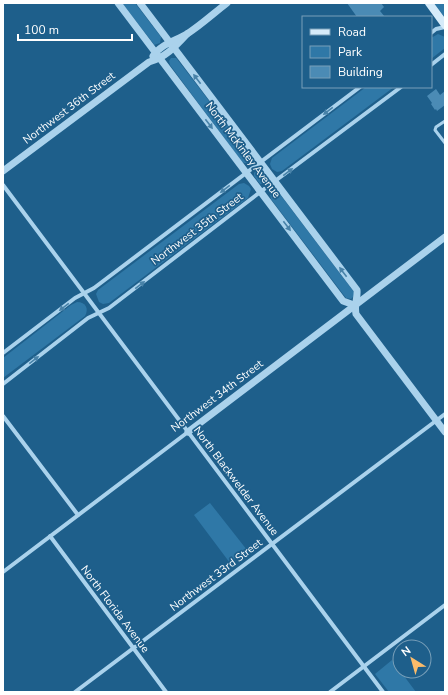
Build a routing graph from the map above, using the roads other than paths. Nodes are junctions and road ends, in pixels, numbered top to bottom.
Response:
1 (118, 3) edge
2 (140, 3) edge
3 (227, 3) edge
4 (429, 3) edge
5 (445, 26) edge
6 (432, 32) edge
7 (187, 34) junction
8 (169, 42) junction
9 (174, 48) junction
10 (445, 54) edge
11 (158, 55) junction
12 (432, 64) edge
13 (359, 88) edge
14 (400, 88) edge
15 (445, 120) edge
16 (445, 143) edge
17 (260, 162) junction
18 (3, 172) edge
19 (246, 172) junction
20 (275, 182) junction
21 (3, 185) edge
22 (261, 192) junction
23 (445, 237) edge
24 (84, 293) junction
25 (354, 305) junction
26 (99, 313) junction
27 (3, 353) edge
28 (3, 384) edge
29 (445, 414) edge
30 (3, 416) edge
31 (436, 420) junction
32 (188, 432) junction
33 (445, 432) edge
34 (78, 515) junction
35 (50, 536) junction
36 (272, 544) junction
37 (3, 572) edge
38 (445, 605) edge
39 (134, 648) junction
40 (364, 666) junction
41 (75, 692) edge
42 (166, 692) edge
43 (330, 692) edge
44 (383, 692) edge

1 - 11 street, North McKinley Avenue
2 - 8 street, North McKinley Avenue
3 - 7 street, Northwest 36th Street
4 - 5 main road
5 - 6 street
7 - 8 street, Northwest 36th Street
7 - 9 street, Northwest 36th Street
8 - 9 street, North McKinley Avenue
8 - 11 street, Northwest 36th Street
9 - 11 street, Northwest 36th Street
17 -> 9 street, North McKinley Avenue
10 - 12 street
11 - 18 street, Northwest 36th Street
11 -> 19 street, North McKinley Avenue
13 -> 17 street, Northwest 35th Street
20 -> 14 street, Northwest 35th Street
15 - 16 lane
17 - 19 street, Northwest 35th Street
17 - 20 street, North McKinley Avenue
19 - 22 street, North McKinley Avenue
19 -> 24 street, Northwest 35th Street
20 - 22 street, Northwest 35th Street
25 -> 20 street, North McKinley Avenue
21 - 24 street, North Blackwelder Avenue
22 -> 25 street, North McKinley Avenue
26 -> 22 street, Northwest 35th Street
23 - 25 street, Northwest 34th Street
24 - 26 street, North Blackwelder Avenue
24 -> 27 street, Northwest 35th Street
25 - 31 street, North McKinley Avenue
25 - 32 street, Northwest 34th Street
28 -> 26 street, Northwest 35th Street
26 - 32 street, North Blackwelder Avenue
29 - 31 street, Northwest 33rd Street
30 - 34 street
31 - 33 street, North McKinley Avenue
31 - 36 street, Northwest 33rd Street
32 - 34 street, Northwest 34th Street
32 - 36 street, North Blackwelder Avenue
34 - 35 street, Northwest 34th Street
35 - 37 street, Northwest 34th Street
35 - 39 street, North Florida Avenue
36 - 39 street, Northwest 33rd Street
36 - 40 street, North Blackwelder Avenue
38 - 40 street
39 - 41 street, Northwest 33rd Street
39 - 42 street, North Florida Avenue
40 - 43 street
40 - 44 street, North Blackwelder Avenue

